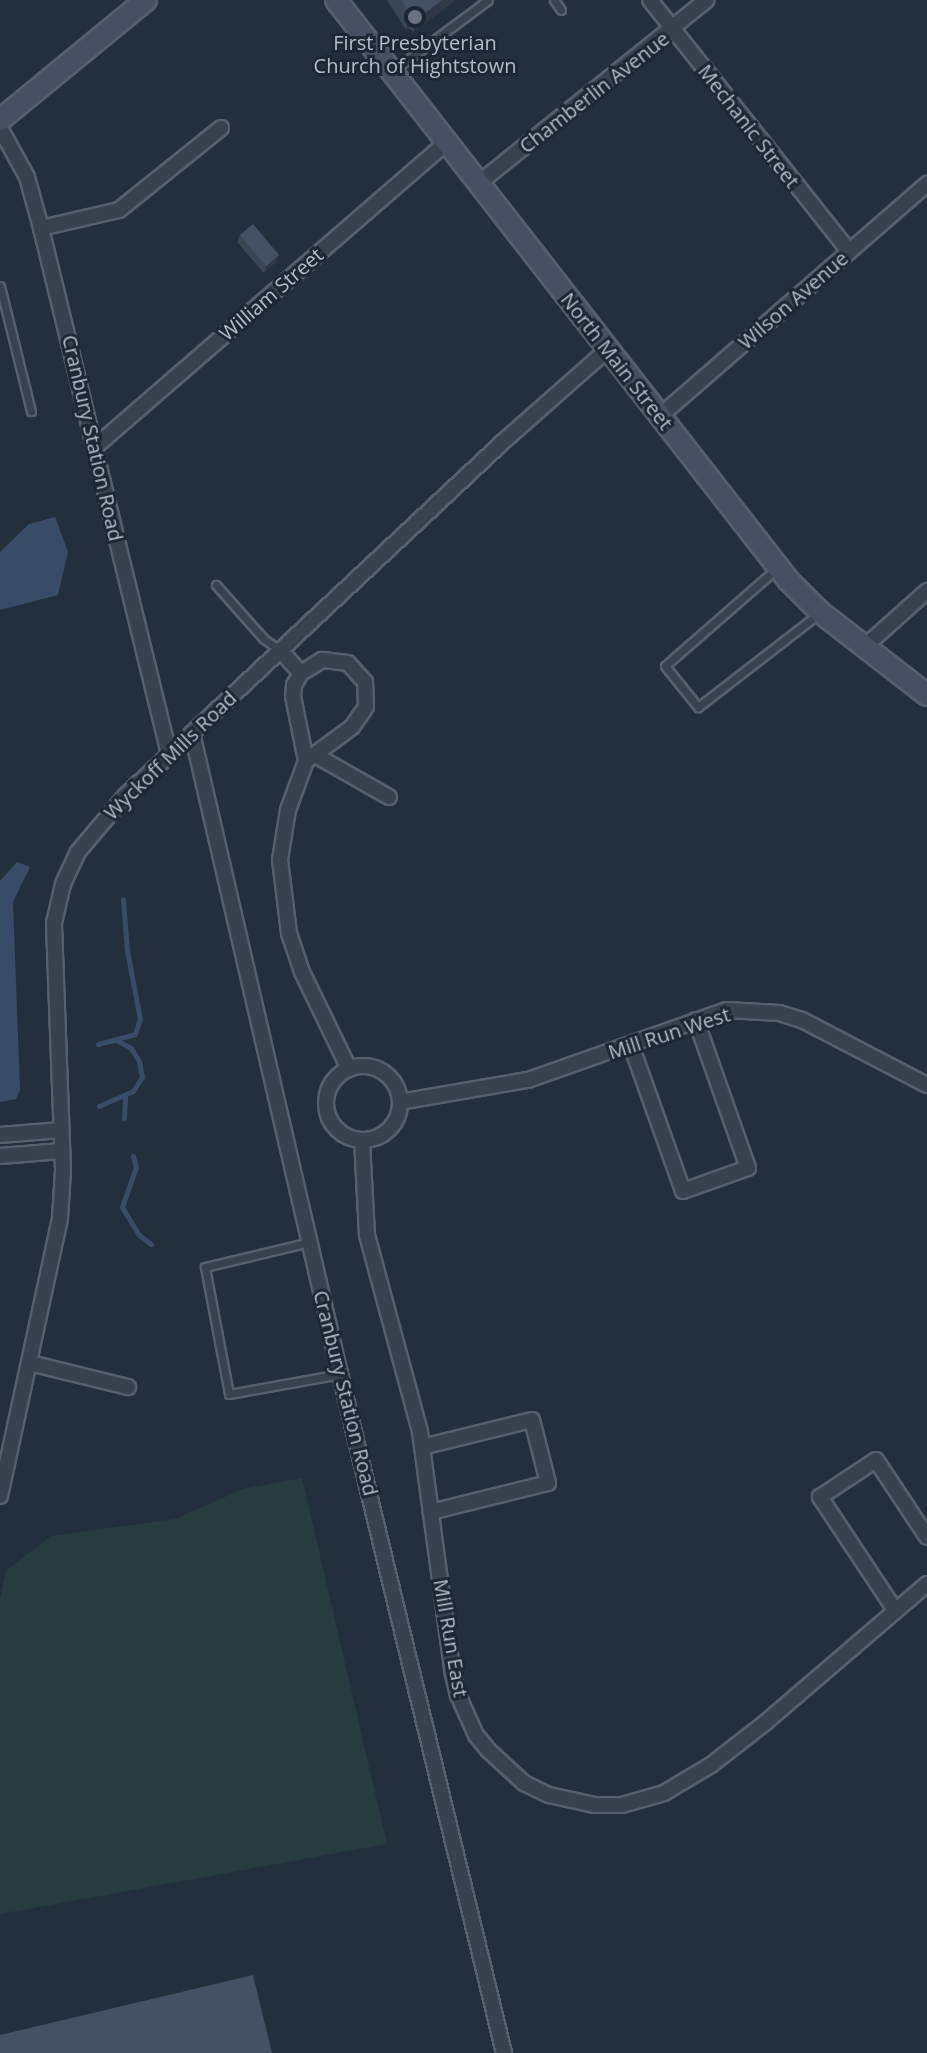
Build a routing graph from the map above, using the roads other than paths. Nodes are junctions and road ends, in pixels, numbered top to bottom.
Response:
1 (146, 0) edge
2 (336, 0) edge
3 (488, 0) edge
4 (554, 0) edge
5 (650, 0) edge
6 (707, 0) edge
7 (561, 10) dead end
8 (673, 29) junction
9 (391, 72) junction
10 (0, 120) edge
11 (0, 128) edge
12 (221, 128) dead end
13 (447, 142) junction
14 (479, 183) junction
15 (927, 184) edge
16 (41, 228) junction
17 (849, 251) junction
18 (0, 286) edge
19 (607, 350) junction
20 (31, 411) dead end
21 (660, 416) junction
22 (95, 447) junction
23 (778, 567) junction
24 (216, 585) dead end
25 (927, 591) edge
26 (820, 612) junction
27 (863, 648) junction
28 (280, 650) junction
29 (301, 673) junction
30 (927, 695) edge
31 (192, 733) junction
32 (169, 754) junction
33 (310, 758) junction
34 (389, 797) dead end
35 (696, 1020) junction
36 (631, 1045) junction
37 (349, 1069) junction
38 (927, 1085) edge
39 (400, 1102) junction
40 (61, 1130) junction
41 (0, 1135) edge
42 (362, 1140) junction
43 (62, 1151) junction
44 (0, 1156) edge
45 (310, 1242) junction
46 (30, 1363) junction
47 (340, 1374) junction
48 (128, 1387) dead end
49 (422, 1447) junction
50 (0, 1496) edge
51 (431, 1512) junction
52 (927, 1537) edge
53 (927, 1584) edge
54 (895, 1610) junction
55 (504, 2053) edge

1 - 10 street
2 - 9 street, North Main Street
3 - 9 lane
4 - 7 lane
5 - 8 street, Mechanic Street
6 - 8 street, Chamberlin Avenue
8 - 14 street, Chamberlin Avenue
8 - 17 street, Mechanic Street
9 - 13 street, North Main Street
11 - 16 street, Cranbury Station Road
12 - 16 street
13 - 14 street, North Main Street
13 - 22 street, William Street
14 - 19 street, North Main Street
15 - 17 street, Wilson Avenue
16 - 22 street, Cranbury Station Road
17 - 21 street, Wilson Avenue
18 - 20 lane
19 - 21 street, North Main Street
19 - 28 street, Wyckoff Mills Road
21 - 23 street, North Main Street
22 - 32 street, Cranbury Station Road
23 - 26 street, North Main Street
23 - 26 lane
24 - 28 lane
25 - 27 street
26 - 27 street, North Main Street
27 - 30 street, North Main Street
28 - 29 street
28 - 31 street, Wyckoff Mills Road
29 - 33 street
29 - 33 street
31 - 32 street, Wyckoff Mills Road
31 - 45 street, Cranbury Station Road
32 - 40 street, Wyckoff Mills Road
33 - 34 street
33 - 37 street
35 - 36 street, Mill Run West
35 - 36 street
35 - 38 street, Mill Run West
36 - 39 street, Mill Run West
37 - 39 street
37 - 42 street
39 - 42 street
40 - 41 street
40 - 43 street, Wyckoff Mills Road
42 - 49 street, Mill Run East
43 - 44 street
43 - 46 street, Wyckoff Mills Road
45 - 47 street, Cranbury Station Road
45 - 47 lane
46 - 48 street
46 - 50 street, Wyckoff Mills Road
47 - 55 street, Cranbury Station Road
49 - 51 street, Mill Run East
49 - 51 street
51 - 54 street, Mill Run East
52 - 54 street
53 - 54 street, Mill Run East

